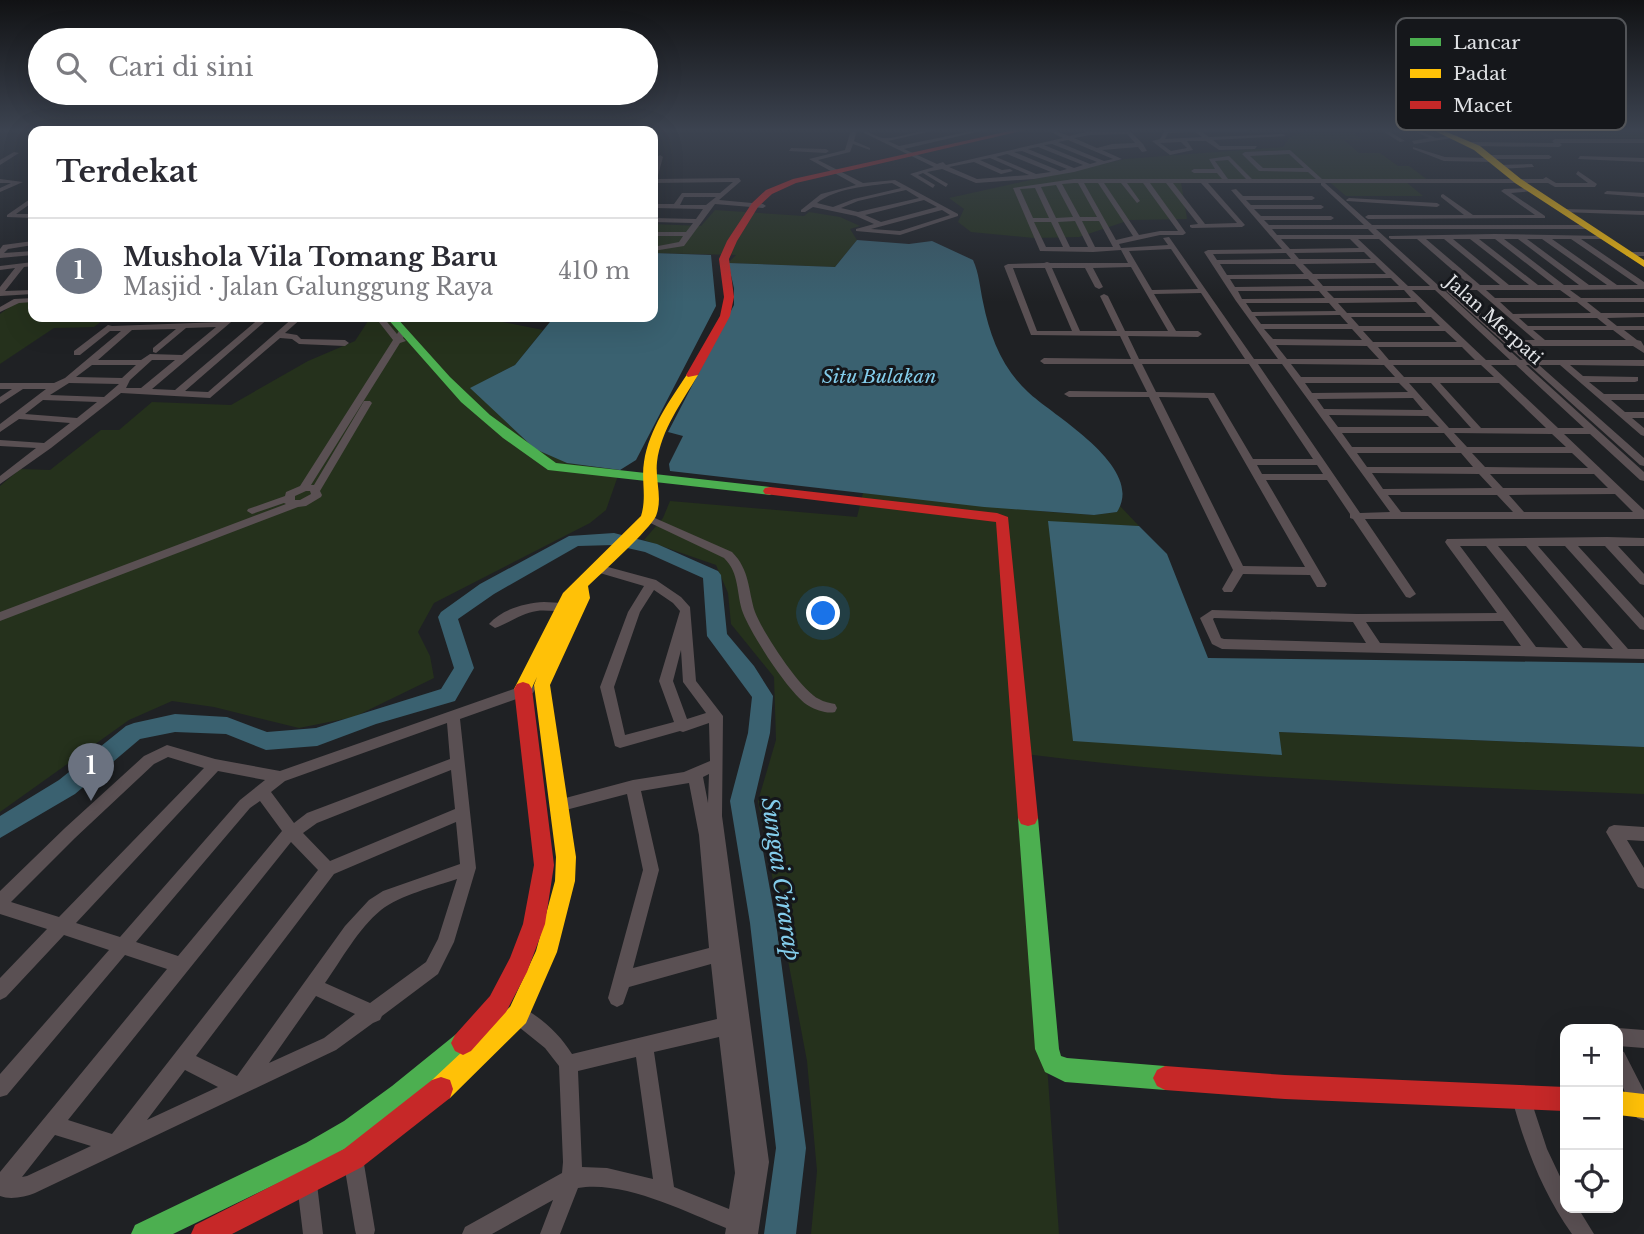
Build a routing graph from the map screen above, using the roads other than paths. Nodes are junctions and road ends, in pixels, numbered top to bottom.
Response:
1 (730, 188) edge
2 (784, 188) edge
3 (849, 188) edge
4 (908, 188) joint
5 (1017, 188) edge
6 (1039, 188) edge
7 (1061, 188) edge
8 (1084, 188) edge
9 (1104, 188) edge
10 (1128, 188) edge
11 (1150, 188) edge
12 (1173, 188) edge
13 (1299, 188) edge
14 (1302, 188) edge
15 (1329, 188) edge
16 (1331, 188) edge
17 (1356, 188) edge
18 (1383, 188) edge
19 (1528, 188) edge
20 (1599, 188) edge
21 (1211, 189) joint
22 (1175, 190) junction
23 (1190, 190) dead end
24 (1532, 190) junction
25 (1387, 191) dead end
26 (1362, 193) dead end
27 (1340, 194) dead end
28 (1623, 194) junction
29 (721, 195) junction
30 (1644, 195) edge
31 (1443, 196) dead end
32 (925, 198) junction
33 (1219, 198) junction
34 (1312, 198) junction
35 (1137, 201) dead end
36 (28, 203) edge
37 (763, 203) junction
38 (810, 204) junction
39 (711, 205) junction
40 (1405, 205) junction
41 (658, 206) edge
42 (677, 206) junction
43 (1226, 207) junction
44 (836, 208) junction
45 (943, 208) junction
46 (1247, 208) junction
47 (1322, 208) junction
48 (1385, 209) dead end
49 (1506, 209) dead end
50 (803, 211) dead end
51 (1486, 211) dead end
52 (1564, 211) junction
53 (1644, 211) edge
54 (858, 214) junction
55 (28, 216) edge
56 (1234, 216) junction
57 (1395, 217) junction
58 (1420, 217) junction
59 (1447, 217) junction
60 (1471, 217) junction
61 (1494, 217) junction
62 (1517, 217) junction
63 (1543, 217) junction
64 (1331, 218) junction
65 (1101, 219) junction
66 (658, 220) edge
67 (1029, 220) junction
68 (1053, 220) junction
69 (1077, 220) junction
70 (697, 221) junction
71 (1368, 222) junction
72 (880, 224) junction
73 (1202, 225) junction
74 (1242, 225) junction
75 (1192, 226) dead end
76 (1341, 227) junction
77 (1558, 227) junction
78 (1588, 227) junction
79 (1461, 228) junction
80 (1483, 228) junction
81 (1380, 232) junction
82 (658, 234) edge
83 (664, 234) junction
84 (688, 234) junction
85 (1137, 237) junction
86 (1274, 237) junction
87 (1352, 237) junction
88 (1391, 237) junction
89 (1419, 237) junction
90 (1446, 237) junction
91 (1472, 237) junction
92 (1496, 237) junction
93 (1520, 237) junction
94 (1546, 237) junction
95 (1573, 237) junction
96 (1603, 237) junction
97 (658, 243) edge
98 (1170, 243) joint
99 (28, 244) edge
100 (1116, 246) junction
101 (658, 248) edge
102 (1364, 248) junction
103 (1285, 249) junction
104 (1068, 250) junction
105 (1093, 250) junction
106 (2, 252) edge
107 (28, 253) edge
108 (1637, 254) edge
109 (1295, 261) junction
110 (1377, 261) junction
111 (1216, 262) junction
112 (28, 264) edge
113 (1047, 264) junction
114 (1087, 264) junction
115 (1644, 264) edge
116 (22, 265) junction
117 (1134, 265) junction
118 (0, 268) edge
119 (1308, 274) junction
120 (1390, 274) junction
121 (1225, 275) junction
122 (1644, 286) edge
123 (1617, 287) junction
124 (1321, 288) junction
125 (1405, 288) junction
126 (1434, 288) junction
127 (1447, 288) junction
128 (1479, 288) junction
129 (1508, 288) junction
130 (1537, 288) junction
131 (1562, 288) junction
132 (1589, 288) junction
133 (1235, 289) junction
134 (1203, 291) junction
135 (1149, 292) junction
136 (0, 293) edge
137 (28, 293) edge
138 (28, 296) edge
139 (1331, 300) junction
140 (1240, 301) junction
141 (1418, 301) junction
142 (1494, 301) junction
143 (1579, 301) junction
144 (1644, 301) edge
145 (0, 310) edge
146 (1250, 314) junction
147 (1343, 314) junction
148 (1434, 315) junction
149 (1598, 315) junction
150 (1644, 315) edge
151 (1510, 316) junction
152 (114, 322) edge
153 (133, 322) edge
154 (161, 322) edge
155 (227, 322) edge
156 (260, 322) edge
157 (293, 322) edge
158 (385, 322) edge
159 (394, 322) edge
160 (224, 324) junction
161 (185, 325) junction
162 (157, 326) junction
163 (1260, 326) junction
164 (129, 328) junction
165 (108, 329) junction
166 (1356, 329) junction
167 (1449, 329) junction
168 (1526, 329) junction
169 (1616, 329) junction
170 (1644, 329) edge
171 (1121, 332) junction
172 (1077, 333) junction
173 (1173, 333) junction
174 (1198, 334) dead end
175 (278, 335) junction
176 (405, 338) junction
177 (345, 342) dead end
178 (1272, 342) junction
179 (1509, 343) junction
180 (1543, 343) junction
181 (1640, 343) edge
182 (1371, 344) junction
183 (1465, 344) junction
184 (156, 350) dead end
185 (1644, 350) edge
186 (93, 358) junction
187 (184, 358) junction
188 (1384, 360) junction
189 (1044, 361) dead end
190 (1249, 361) junction
191 (1286, 361) junction
192 (1483, 361) junction
193 (1135, 362) junction
194 (1516, 362) junction
195 (1531, 362) junction
196 (1560, 362) junction
197 (143, 363) junction
198 (1613, 363) junction
199 (1644, 363) edge
200 (1582, 379) junction
201 (1635, 379) junction
202 (68, 380) junction
203 (1300, 380) junction
204 (1401, 380) junction
205 (1433, 380) junction
206 (1502, 380) junction
207 (122, 385) junction
208 (0, 386) edge
209 (55, 386) junction
210 (20, 387) junction
211 (1644, 387) edge
212 (145, 390) junction
213 (178, 393) junction
214 (1150, 393) junction
215 (1069, 394) dead end
216 (1414, 395) junction
217 (1311, 396) junction
218 (41, 397) junction
219 (1602, 397) junction
220 (1644, 397) edge
221 (365, 399) junction
222 (106, 400) junction
223 (0, 401) edge
224 (1323, 412) junction
225 (1430, 413) junction
226 (1623, 415) junction
227 (1644, 415) edge
228 (16, 416) junction
229 (80, 421) junction
230 (0, 429) edge
231 (1336, 430) junction
232 (1447, 431) junction
233 (1557, 431) junction
234 (1592, 431) junction
235 (1609, 431) junction
236 (1643, 431) edge
237 (1480, 432) junction
238 (2, 445) edge
239 (47, 446) junction
240 (1352, 450) junction
241 (1464, 450) junction
242 (1576, 450) junction
243 (1250, 462) junction
244 (1318, 462) junction
245 (1644, 463) edge
246 (1366, 470) junction
247 (1481, 470) junction
248 (1597, 471) junction
249 (1259, 477) junction
250 (1328, 477) junction
251 (651, 478) junction
252 (1644, 478) edge
253 (0, 481) edge
254 (304, 488) junction
255 (316, 490) junction
256 (1619, 491) junction
257 (1382, 492) junction
258 (1500, 492) junction
259 (291, 501) junction
260 (1643, 515) edge
261 (1354, 516) junction
262 (1398, 516) junction
263 (1522, 516) junction
264 (648, 518) junction
265 (1607, 541) junction
266 (1530, 542) junction
267 (1568, 542) junction
268 (1644, 542) edge
269 (1490, 543) junction
270 (597, 568) junction
271 (1239, 570) junction
272 (1313, 570) junction
273 (1644, 581) edge
274 (652, 583) junction
275 (1321, 584) dead end
276 (581, 586) junction
277 (1228, 589) dead end
278 (1410, 594) dead end
279 (563, 607) junction
280 (0, 608) edge
281 (0, 617) edge
282 (1507, 617) junction
283 (1357, 618) junction
284 (685, 620) junction
285 (495, 624) dead end
286 (1644, 626) edge
287 (1375, 646) junction
288 (1531, 650) junction
289 (1579, 652) junction
290 (1623, 652) junction
291 (1644, 654) edge
292 (542, 685) junction
293 (522, 691) junction
294 (830, 708) dead end
295 (453, 715) junction
296 (716, 716) junction
297 (683, 727) junction
298 (457, 762) junction
299 (717, 764) junction
300 (215, 765) junction
301 (695, 774) junction
302 (280, 777) junction
303 (633, 786) junction
304 (261, 790) junction
305 (558, 806) junction
306 (461, 813) junction
307 (292, 832) junction
308 (1644, 834) edge
309 (468, 868) junction
310 (328, 869) junction
311 (1644, 882) edge
312 (0, 904) edge
313 (62, 925) junction
314 (124, 946) junction
315 (718, 954) junction
316 (180, 965) junction
317 (622, 980) junction
318 (312, 986) junction
319 (0, 991) edge
320 (617, 998) dead end
321 (498, 1004) junction
322 (374, 1014) junction
323 (518, 1015) junction
324 (726, 1026) junction
325 (1623, 1037) edge
326 (1644, 1039) edge
327 (644, 1045) junction
328 (183, 1059) junction
329 (568, 1064) junction
330 (1623, 1068) edge
331 (0, 1088) edge
332 (240, 1088) junction
333 (1520, 1095) junction
334 (1560, 1099) edge
335 (1623, 1104) edge
336 (1643, 1107) edge
337 (52, 1124) junction
338 (116, 1145) junction
339 (353, 1158) junction
340 (571, 1179) junction
341 (307, 1184) junction
342 (665, 1194) junction
343 (365, 1230) dead end
344 (740, 1230) edge
345 (144, 1234) edge
346 (204, 1234) edge
347 (313, 1234) edge
348 (472, 1234) edge
349 (550, 1234) edge
350 (1584, 1234) edge

1 - 29 street
2 - 37 street
3 - 38 street
4 - 32 street
4 - 44 street
5 - 67 street
6 - 68 street
7 - 69 street
8 - 65 street
9 - 85 street
10 - 35 street
11 - 85 street
12 - 22 street
13 - 46 street
14 - 34 street
15 - 71 street, Jalan Merpati
16 - 27 street
17 - 26 street
18 - 25 street
19 - 24 street
20 - 28 street
21 - 33 street
21 - 46 street
22 - 23 street
22 - 73 street
24 - 52 street
24 - 63 street
28 - 30 street
28 - 53 street
29 - 39 street
29 - 42 street
31 - 60 street
32 - 45 street
32 - 54 street
33 - 43 street
33 - 46 street
34 - 46 street
34 - 47 street
36 - 55 street
37 - 39 street
37 - 251 street
38 - 44 street
38 - 50 street
39 - 42 street
39 - 70 street
40 - 58 street
40 - 59 street
40 - 71 street
41 - 42 street
43 - 46 street
43 - 56 street
44 - 54 street
45 - 72 street
45 - 72 street
46 - 47 street
46 - 56 street
46 - 64 street
46 - 74 street
46 - 76 street
46 - 86 street
47 - 64 street
48 - 57 street
49 - 62 street
51 - 61 street
52 - 53 street
52 - 78 street
54 - 72 street
56 - 74 street
57 - 58 street
57 - 71 street
58 - 59 street
59 - 60 street
59 - 79 street
60 - 61 street
61 - 62 street
62 - 63 street
63 - 77 street
64 - 76 street
65 - 69 street
65 - 100 street
66 - 70 street
67 - 68 street
67 - 104 street
68 - 69 street
68 - 104 street
69 - 105 street
70 - 84 street
71 - 76 street
71 - 81 street, Jalan Merpati
73 - 74 street
73 - 75 street
77 - 78 street
77 - 80 street
78 - 96 street
79 - 80 street
79 - 81 street
80 - 92 street
81 - 87 street
81 - 88 street
81 - 126 street, Jalan Merpati
82 - 83 street
83 - 84 street
83 - 97 street
84 - 101 street
85 - 100 street
86 - 87 street
86 - 103 street
87 - 102 street
88 - 89 street
88 - 127 street
89 - 90 street
89 - 128 street
90 - 91 street
90 - 129 street
91 - 92 street
91 - 130 street
92 - 93 street
92 - 131 street
93 - 94 street
93 - 132 street
94 - 95 street
94 - 123 street
95 - 96 street
95 - 122 street
96 - 108 street
98 - 117 street
98 - 134 street
99 - 106 street
100 - 105 street
102 - 103 street
102 - 110 street
103 - 109 street
103 - 111 street
104 - 105 street
106 - 107 street
108 - 115 street
109 - 110 street
109 - 111 street
109 - 119 street
110 - 120 street
111 - 121 street
112 - 116 street
113 - 114 street
113 - 172 street
113 - 172 street
114 - 117 street
114 - 171 street
116 - 118 street
116 - 136 street
117 - 135 street
119 - 120 street
119 - 121 street
119 - 124 street
120 - 125 street
121 - 133 street
122 - 123 street
123 - 132 street
124 - 125 street
124 - 133 street
124 - 139 street
125 - 126 street
125 - 141 street
126 - 127 street
126 - 194 street, Jalan Merpati
127 - 128 street
127 - 179 street
128 - 129 street
128 - 142 street
129 - 130 street
130 - 131 street
131 - 132 street
131 - 143 street
133 - 140 street
134 - 135 street
134 - 190 street
135 - 173 street
136 - 137 street
138 - 145 street
139 - 140 street
139 - 141 street
139 - 147 street
140 - 146 street
141 - 148 street
142 - 143 street
142 - 151 street
143 - 144 street
143 - 149 street
146 - 147 street
146 - 163 street
147 - 148 street
147 - 166 street
148 - 167 street
149 - 150 street
149 - 151 street
149 - 169 street
151 - 168 street
152 - 165 street
153 - 164 street
154 - 162 street
155 - 160 street
156 - 213 street
157 - 175 street
158 - 176 street
159 - 176 street
160 - 161 street
160 - 187 street
161 - 162 street
161 - 184 street
162 - 164 street
163 - 166 street
163 - 178 street
164 - 165 street
164 - 186 street
165 - 186 street
166 - 167 street
166 - 182 street
167 - 183 street
168 - 169 street
168 - 180 street
169 - 170 street
169 - 181 street
171 - 172 street
171 - 173 street
171 - 193 street
173 - 174 street
175 - 177 street
175 - 213 street
176 - 221 street
176 - 251 street
178 - 182 street
178 - 191 street
179 - 180 street
179 - 195 street
180 - 181 street
181 - 185 street
182 - 183 street
182 - 188 street
183 - 192 street
186 - 197 street
186 - 202 street
187 - 197 street
187 - 212 street
188 - 191 street
188 - 192 street
188 - 204 street
189 - 193 street
190 - 191 street
190 - 193 street
190 - 244 street
191 - 203 street
192 - 194 street
192 - 206 street
193 - 214 street
194 - 195 street
194 - 234 street, Jalan Merpati
195 - 196 street
195 - 235 street
196 - 198 street
196 - 200 street
197 - 207 street
198 - 199 street
198 - 201 street
200 - 201 street
200 - 219 street
201 - 211 street
202 - 207 street
202 - 209 street
203 - 204 street
203 - 217 street
204 - 205 street
204 - 216 street
205 - 206 street
205 - 237 street
206 - 233 street
207 - 212 street
207 - 222 street
208 - 210 street
209 - 210 street
209 - 218 street
210 - 223 street
212 - 213 street
214 - 215 street
214 - 243 street
214 - 271 street
216 - 217 street
216 - 225 street
217 - 224 street
218 - 222 street
218 - 228 street
219 - 220 street
219 - 226 street
221 - 254 street
221 - 255 street
222 - 229 street
224 - 225 street
224 - 231 street
225 - 232 street
226 - 227 street
226 - 236 street
228 - 229 street
228 - 230 street
229 - 239 street
231 - 232 street
231 - 240 street
232 - 237 street
232 - 241 street
233 - 234 street
233 - 237 street
233 - 242 street
234 - 252 street, Jalan Merpati
235 - 236 street
235 - 245 street
238 - 239 street
239 - 253 street
240 - 241 street
240 - 246 street
241 - 242 street
241 - 247 street
242 - 248 street
243 - 244 street
243 - 249 street
244 - 250 street
246 - 247 street
246 - 257 street
247 - 248 street
247 - 258 street
248 - 256 street
249 - 250 street
249 - 272 street
250 - 261 street
251 - 264 street
251 - 333 street
254 - 255 street
254 - 259 street
255 - 259 street
256 - 258 street
256 - 260 street
257 - 258 street
257 - 262 street
258 - 263 street
259 - 280 street
259 - 281 street
260 - 263 street
261 - 262 street
261 - 278 street
262 - 263 street
264 - 270 street
264 - 294 street
265 - 267 street
265 - 268 street
265 - 273 street
266 - 267 street
266 - 269 street
266 - 290 street
267 - 286 street
269 - 282 street
269 - 289 street
270 - 274 street
270 - 276 street
271 - 272 street
271 - 277 street
272 - 275 street
274 - 284 street
274 - 297 street
276 - 279 street
276 - 292 street
279 - 285 street
279 - 293 street
282 - 283 street
282 - 288 street
283 - 287 street
283 - 287 street
284 - 296 street
284 - 297 street
287 - 288 street
288 - 289 street
289 - 290 street
290 - 291 street
292 - 293 street
292 - 305 street
293 - 295 street
293 - 321 street
295 - 298 street
295 - 302 street
296 - 297 street
296 - 299 street
298 - 306 street
298 - 307 street
299 - 301 street
299 - 344 street
300 - 302 street
300 - 312 street
300 - 313 street
301 - 303 street
301 - 315 street
302 - 304 street
303 - 305 street
303 - 317 street
304 - 307 street
304 - 314 street
305 - 323 street
306 - 309 street
306 - 310 street
307 - 310 street
307 - 316 street
308 - 311 street
309 - 318 street
309 - 322 street
310 - 328 street
312 - 313 street
313 - 314 street
313 - 319 street
314 - 316 street
314 - 331 street
315 - 317 street
315 - 324 street
316 - 337 street
317 - 320 street
318 - 322 street
318 - 332 street
321 - 323 street
321 - 345 street
322 - 332 street
323 - 329 street
323 - 339 street
324 - 327 street
324 - 344 street
325 - 326 street
327 - 329 street
327 - 342 street
328 - 332 street
328 - 338 street
329 - 340 street
330 - 336 street
332 - 338 street
333 - 334 street
333 - 350 street
335 - 336 street
337 - 338 street
337 - 338 street
339 - 341 street
339 - 343 street
340 - 342 street
340 - 348 street
340 - 349 street
341 - 346 street
341 - 347 street
342 - 344 street

